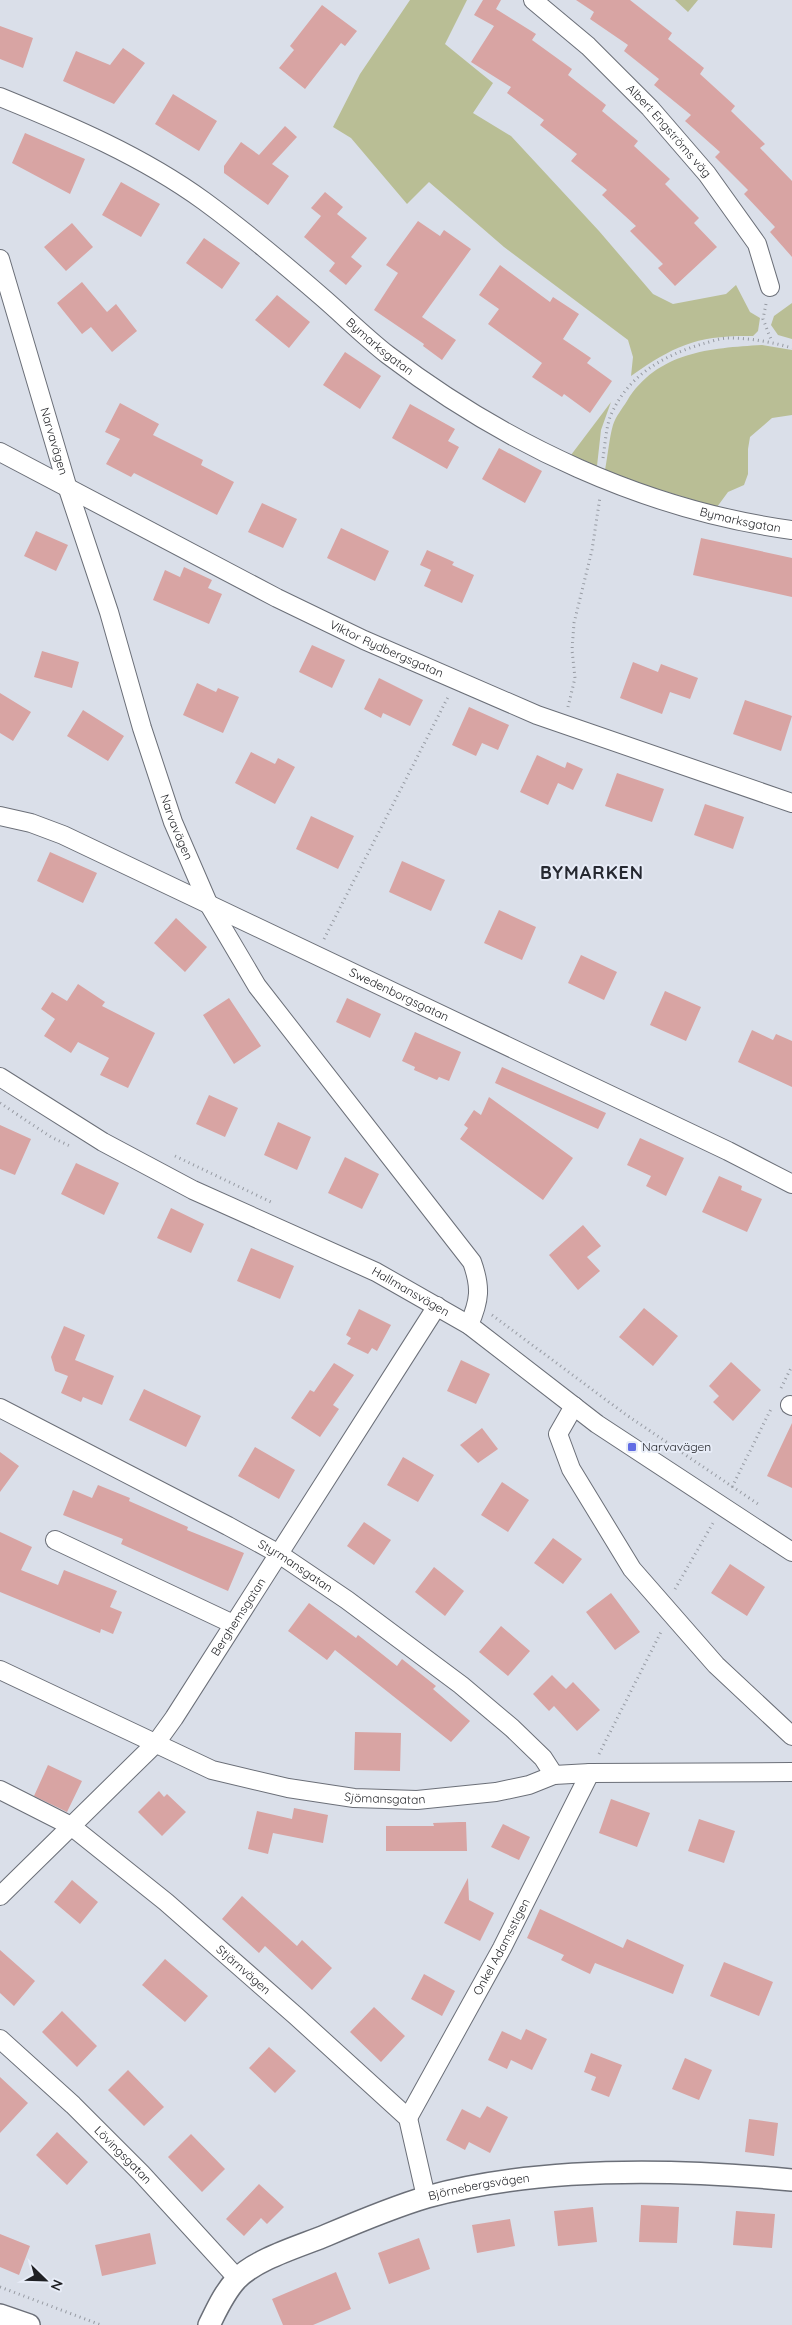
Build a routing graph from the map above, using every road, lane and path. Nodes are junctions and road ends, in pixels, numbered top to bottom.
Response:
1 (533, 0) edge
2 (0, 97) edge
3 (0, 259) edge
4 (770, 287) joint
5 (772, 342) dead end
6 (0, 452) edge
7 (68, 489) junction
8 (792, 530) edge
9 (457, 679) junction
10 (792, 802) edge
11 (0, 816) edge
12 (208, 904) junction
13 (315, 956) junction
14 (0, 1077) edge
15 (792, 1184) edge
16 (437, 1306) junction
17 (469, 1325) junction
18 (792, 1366) edge
19 (780, 1390) dead end
20 (574, 1406) junction
21 (772, 1407) dead end
22 (0, 1408) edge
23 (732, 1487) dead end
24 (744, 1495) dead end
25 (732, 1512) junction
26 (55, 1540) dead end
27 (792, 1552) edge
28 (279, 1554) junction
29 (670, 1614) junction
30 (232, 1624) junction
31 (0, 1670) edge
32 (792, 1736) edge
33 (156, 1743) junction
34 (792, 1772) edge
35 (590, 1773) junction
36 (554, 1775) junction
37 (0, 1790) edge
38 (71, 1826) junction
39 (0, 1896) edge
40 (0, 2039) edge
41 (408, 2118) junction
42 (792, 2180) edge
43 (426, 2197) junction
44 (237, 2278) junction
45 (0, 2287) edge
46 (0, 2315) edge
47 (29, 2325) edge
48 (101, 2325) edge
49 (209, 2325) edge

1 - 4 street, Albert Engströms väg
2 - 8 street, Bymarksgatan
3 - 7 street, Narvavägen
4 - 5 path
6 - 7 street, Viktor Rydbergsgatan
7 - 9 street, Viktor Rydbergsgatan
7 - 12 street, Narvavägen
9 - 10 street, Viktor Rydbergsgatan
9 - 13 path
11 - 12 street, Swedenborgsgatan
12 - 13 street, Swedenborgsgatan
12 - 17 street, Narvavägen
13 - 15 street, Swedenborgsgatan
14 - 16 street, Hallmansvägen
16 - 17 street, Hallmansvägen
16 - 28 street, Berghemsgatan
17 - 20 street, Hallmansvägen
18 - 19 path
20 - 25 street, Hallmansvägen
20 - 29 street
21 - 23 path
22 - 28 street, Styrmansgatan
24 - 25 path
25 - 27 street, Hallmansvägen
25 - 29 path
26 - 30 street
28 - 30 street, Berghemsgatan
28 - 36 street, Styrmansgatan
29 - 32 street
29 - 35 path
30 - 33 street, Berghemsgatan
31 - 33 street, Sjömansgatan
33 - 36 street, Sjömansgatan
33 - 38 street, Berghemsgatan
34 - 35 street, Sjömansgatan
35 - 36 street, Sjömansgatan
35 - 41 street, Onkel Adamsstigen
37 - 38 street, Stjärnvägen
38 - 39 street, Berghemsgatan
38 - 41 street, Stjärnvägen
40 - 44 street, Lövingsgatan
41 - 43 street
42 - 43 street, Björnebergsvägen
43 - 44 street, Björnebergsvägen
44 - 49 street, Björnebergsvägen
45 - 48 path
46 - 47 street

